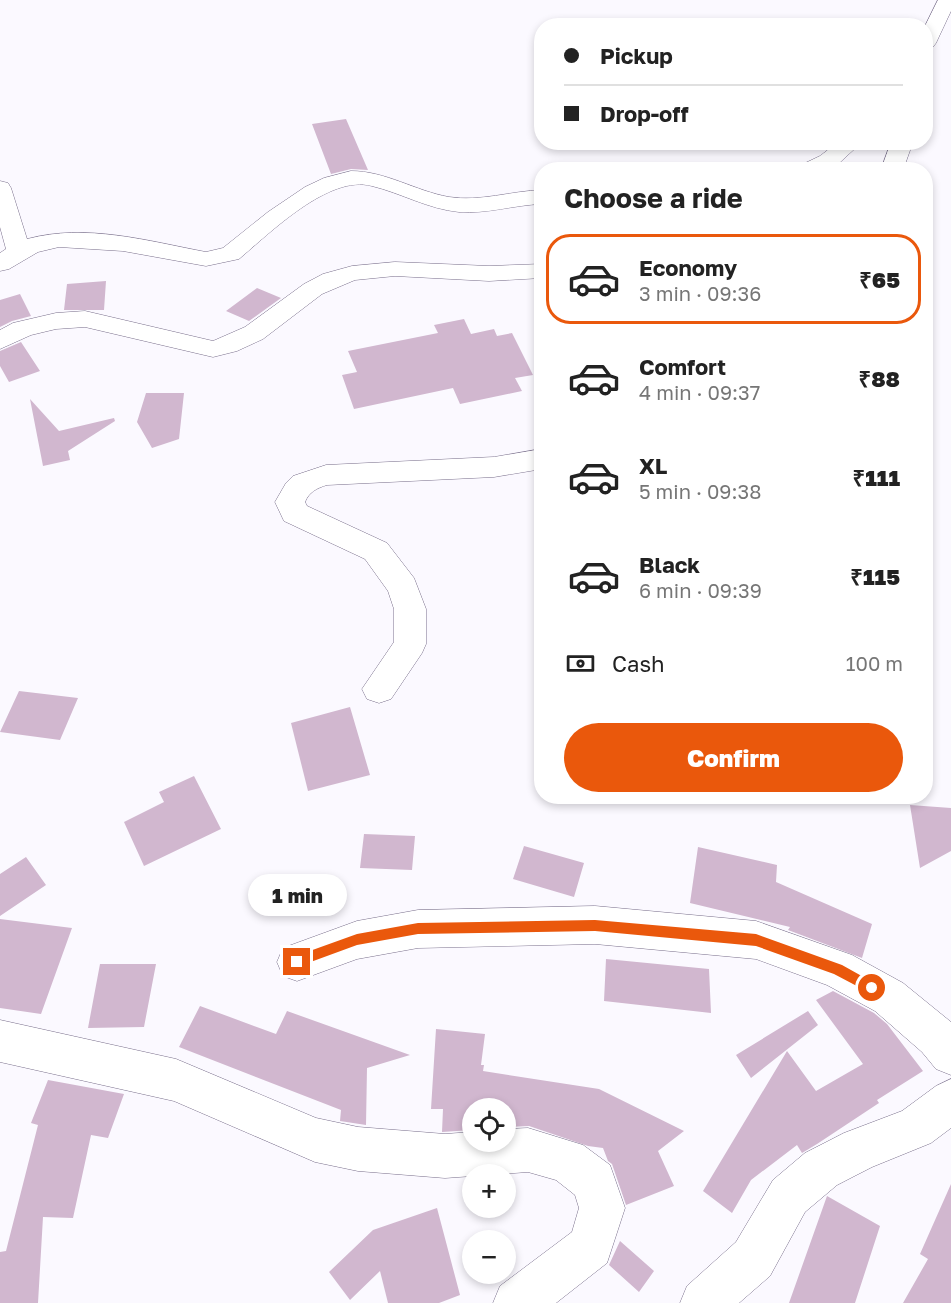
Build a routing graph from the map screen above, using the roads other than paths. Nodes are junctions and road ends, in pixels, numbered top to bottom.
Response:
1 (948, 0) edge
2 (933, 29) edge
3 (842, 150) edge
4 (826, 162) edge
5 (0, 188) edge
6 (534, 198) edge
7 (10, 258) edge
8 (534, 272) edge
9 (0, 341) edge
10 (534, 460) edge
11 (379, 689) dead end
12 (297, 962) dead end
13 (0, 1041) edge
14 (951, 1054) edge
15 (951, 1101) edge
16 (517, 1303) edge
17 (704, 1303) edge

1 - 2 street
3 - 4 street
5 - 7 street
6 - 7 street
8 - 9 street
10 - 11 street
12 - 14 street
13 - 16 street
15 - 17 street

